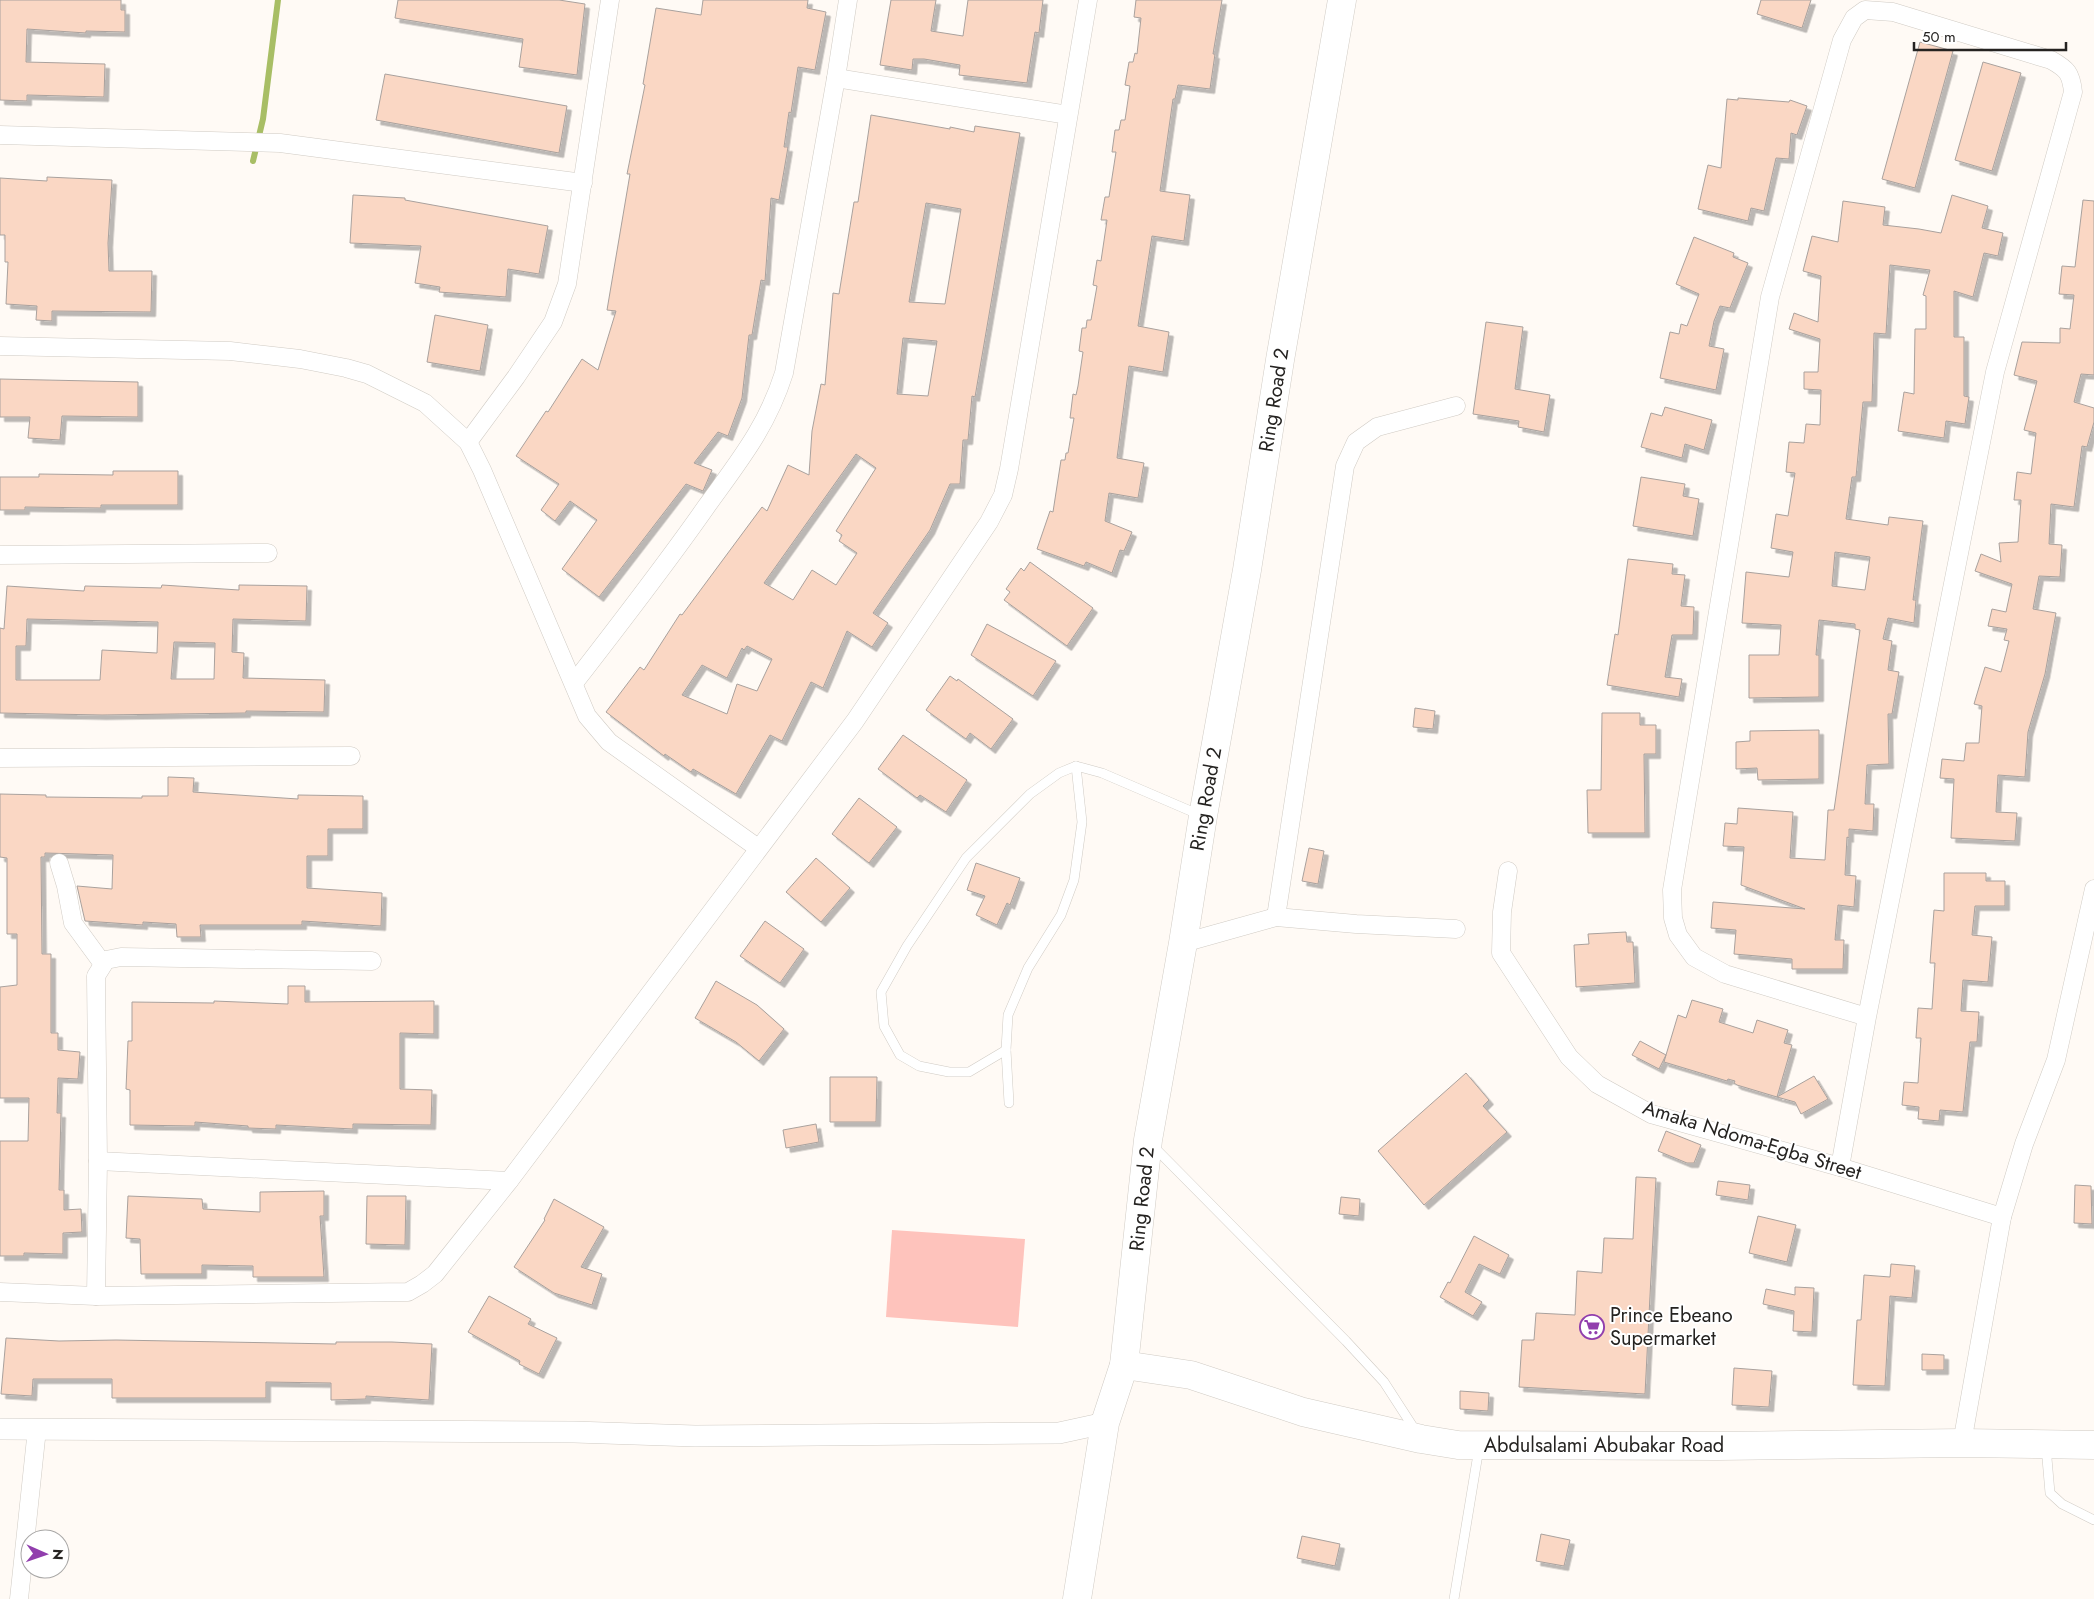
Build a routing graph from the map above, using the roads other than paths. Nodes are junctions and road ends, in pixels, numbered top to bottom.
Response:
1 (610, 0) edge
2 (848, 0) edge
3 (1088, 0) edge
4 (1342, 0) edge
5 (836, 78) junction
6 (1068, 115) junction
7 (0, 135) edge
8 (584, 183) junction
9 (0, 346) edge
10 (1456, 406) dead end
11 (468, 442) junction
12 (268, 553) dead end
13 (0, 555) edge
14 (574, 683) junction
15 (351, 756) dead end
16 (0, 758) edge
17 (1076, 766) junction
18 (1203, 816) junction
19 (758, 848) junction
20 (59, 863) dead end
21 (1508, 871) dead end
22 (2094, 889) edge
23 (1276, 917) junction
24 (1456, 929) dead end
25 (1183, 943) junction
26 (372, 961) dead end
27 (103, 964) junction
28 (1867, 1017) junction
29 (1006, 1050) junction
30 (1009, 1103) dead end
31 (1148, 1140) junction
32 (98, 1161) junction
33 (1840, 1167) junction
34 (509, 1181) junction
35 (2002, 1217) junction
36 (0, 1292) edge
37 (96, 1296) junction
38 (1124, 1365) junction
39 (1105, 1423) junction
40 (0, 1429) edge
41 (37, 1429) junction
42 (1421, 1439) junction
43 (1962, 1443) junction
44 (2046, 1444) junction
45 (2094, 1444) edge
46 (1479, 1445) junction
47 (2094, 1520) edge
48 (19, 1599) edge
49 (1077, 1599) edge
50 (1454, 1599) edge

1 - 8 street
2 - 5 street
3 - 6 street
4 - 18 main road, Ring Road 2
5 - 6 street
5 - 14 street
6 - 19 street
7 - 8 street
8 - 11 street
9 - 11 street
10 - 23 street
11 - 14 street
12 - 13 street
14 - 19 street
15 - 16 street
17 - 18 lane
17 - 29 lane
17 - 29 lane
18 - 25 main road, Ring Road 2
19 - 34 street
20 - 27 street
21 - 33 street, Amaka Ndoma-Egba Street
22 - 35 street
23 - 24 street
23 - 25 street
25 - 31 main road, Ring Road 2
26 - 27 street
27 - 32 street
28 - 28 street
28 - 33 street
29 - 30 lane
31 - 38 main road, Ring Road 2
31 - 42 lane
32 - 34 street
32 - 37 street
33 - 35 street, Amaka Ndoma-Egba Street
34 - 37 street
35 - 43 street
36 - 37 street
38 - 39 main road, Ring Road 2
38 - 42 main road, Abdulsalami Abubakar Road
39 - 41 street
39 - 49 main road, Ring Road 2
40 - 41 street
41 - 48 street
42 - 46 main road, Abdulsalami Abubakar Road
43 - 44 main road, Abdulsalami Abubakar Road
43 - 46 main road, Abdulsalami Abubakar Road
44 - 45 main road, Abdulsalami Abubakar Road
44 - 47 lane
46 - 50 lane

